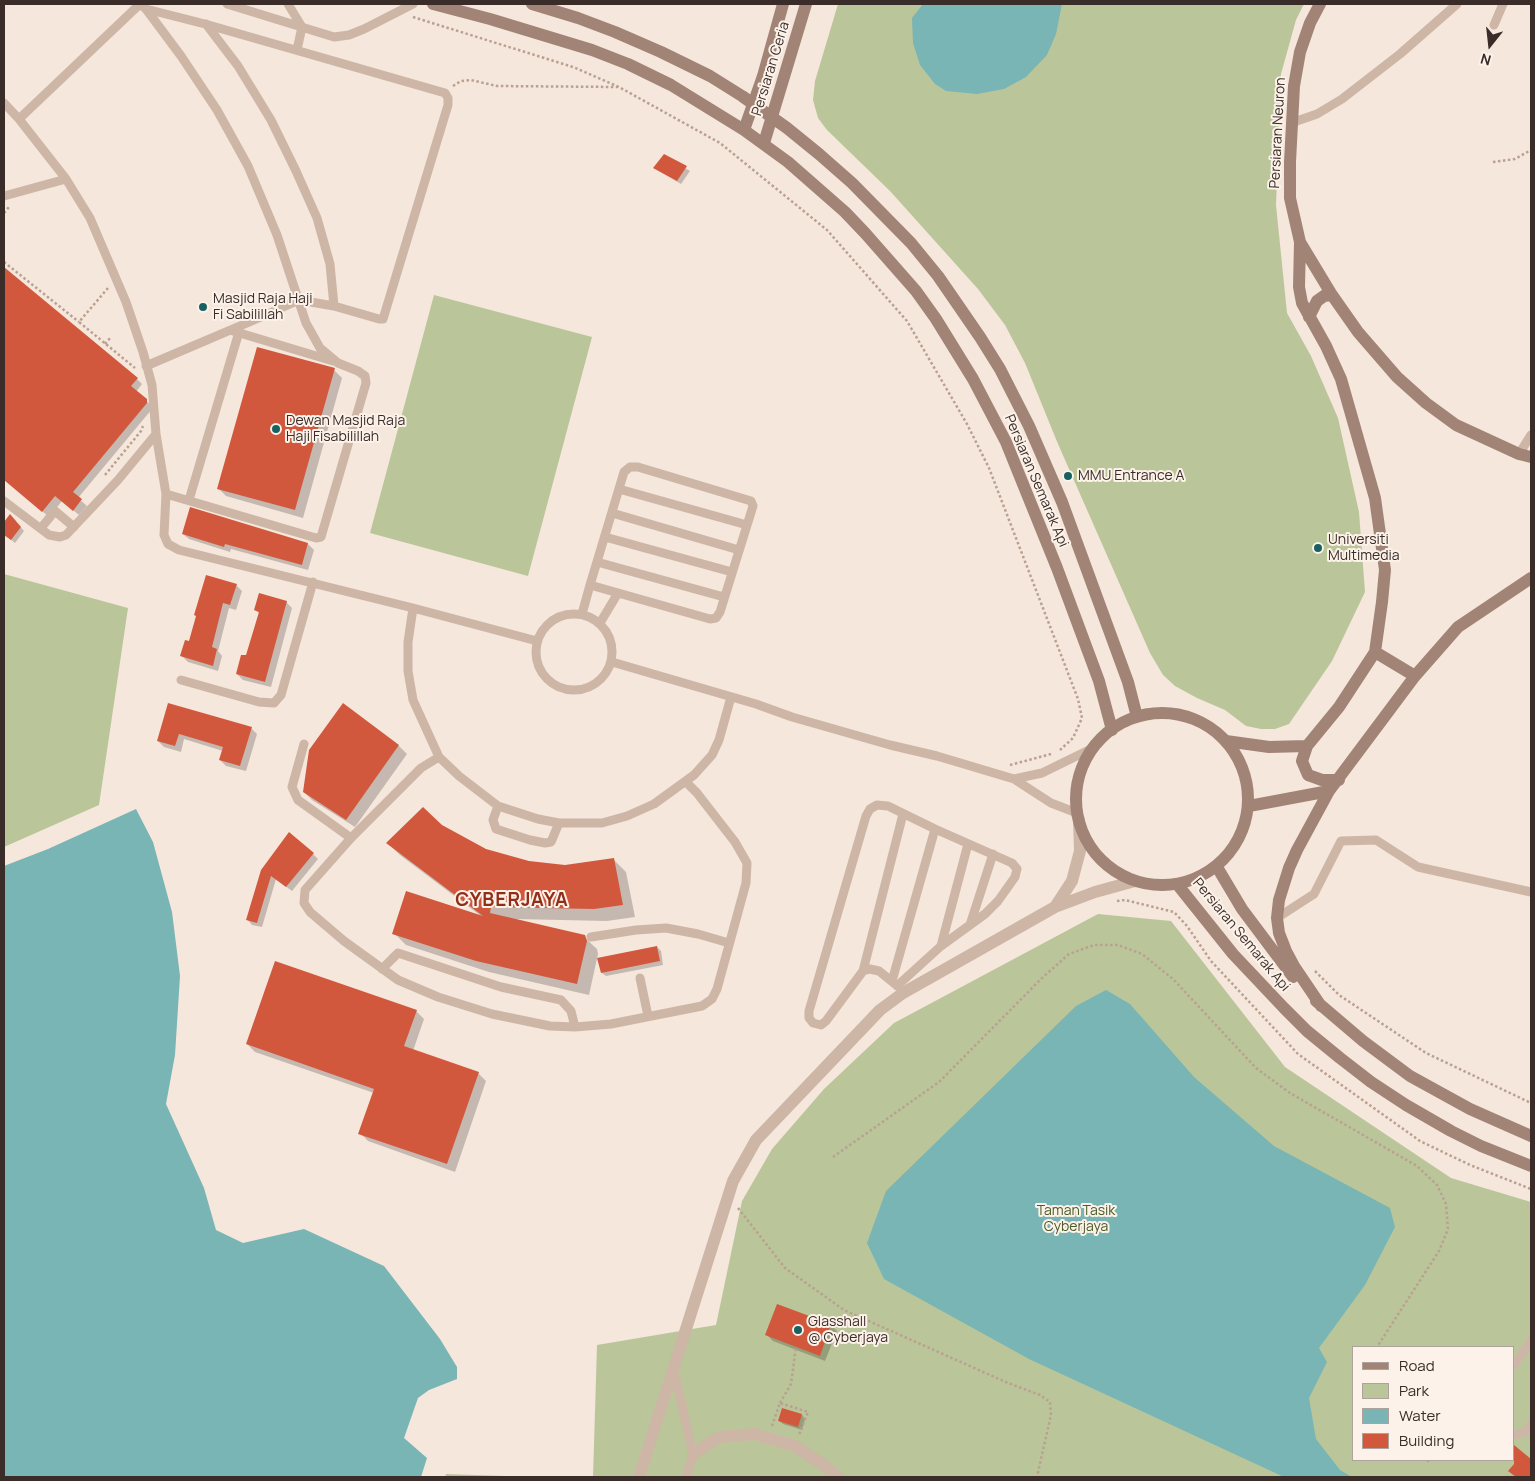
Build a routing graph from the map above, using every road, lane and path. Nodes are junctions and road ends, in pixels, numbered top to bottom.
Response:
1 (227, 4) edge
2 (288, 4) edge
3 (413, 4) edge
4 (433, 4) edge
5 (532, 4) edge
6 (783, 4) edge
7 (806, 4) edge
8 (1320, 4) edge
9 (1456, 4) edge
10 (1503, 4) edge
11 (142, 6) edge
12 (395, 12) junction
13 (205, 24) junction
14 (1494, 25) dead end
15 (302, 28) junction
16 (297, 50) junction
17 (619, 87) junction
18 (445, 93) junction
19 (4, 103) edge
20 (754, 104) junction
21 (772, 118) junction
22 (20, 119) junction
23 (1292, 124) junction
24 (744, 130) junction
25 (764, 143) junction
26 (1531, 150) edge
27 (1493, 162) dead end
28 (66, 179) junction
29 (4, 196) edge
30 (12, 203) dead end
31 (4, 213) edge
32 (1300, 242) junction
33 (4, 262) edge
34 (106, 281) dead end
35 (1332, 295) junction
36 (299, 300) junction
37 (334, 306) junction
38 (1309, 316) junction
39 (79, 322) junction
40 (235, 331) junction
41 (110, 338) dead end
42 (104, 344) junction
43 (338, 363) junction
44 (146, 366) junction
45 (138, 370) dead end
46 (143, 424) dead end
47 (156, 434) junction
48 (1531, 435) edge
49 (1525, 456) edge
50 (104, 476) dead end
51 (619, 489) junction
52 (166, 494) junction
53 (189, 500) junction
54 (4, 501) edge
55 (612, 513) junction
56 (747, 525) junction
57 (74, 527) junction
58 (41, 528) junction
59 (605, 537) junction
60 (739, 550) junction
61 (597, 562) junction
62 (732, 572) junction
63 (1531, 578) edge
64 (313, 582) junction
65 (590, 585) junction
66 (618, 593) junction
67 (724, 597) junction
68 (413, 608) junction
69 (582, 614) junction
70 (600, 623) junction
71 (537, 641) junction
72 (1374, 652) junction
73 (612, 662) junction
74 (1415, 676) junction
75 (181, 680) dead end
76 (731, 697) junction
77 (1137, 717) junction
78 (1112, 730) junction
79 (1226, 741) junction
80 (304, 744) dead end
81 (1307, 746) junction
82 (1093, 748) junction
83 (439, 757) junction
84 (987, 772) junction
85 (1014, 780) junction
86 (1339, 780) junction
87 (686, 782) junction
88 (1330, 791) junction
89 (498, 806) junction
90 (1249, 806) junction
91 (903, 814) junction
92 (1078, 817) junction
93 (559, 823) junction
94 (935, 829) junction
95 (351, 838) junction
96 (968, 844) junction
97 (993, 854) junction
98 (1217, 867) junction
99 (1136, 881) junction
100 (1177, 884) junction
101 (1531, 892) edge
102 (1056, 907) junction
103 (1277, 918) junction
104 (970, 925) junction
105 (591, 937) dead end
106 (729, 943) junction
107 (941, 946) junction
108 (1310, 966) dead end
109 (382, 969) junction
110 (863, 971) junction
111 (640, 978) dead end
112 (897, 987) junction
113 (1321, 1006) junction
114 (648, 1016) junction
115 (576, 1027) junction
116 (1531, 1103) edge
117 (1531, 1136) edge
118 (833, 1157) dead end
119 (1531, 1166) edge
120 (728, 1195) junction
121 (1531, 1340) edge
122 (1378, 1346) edge
123 (796, 1347) dead end
124 (1515, 1364) edge
125 (673, 1369) junction
126 (780, 1403) junction
127 (1531, 1424) edge
128 (1515, 1435) edge
129 (768, 1438) junction
130 (795, 1446) junction
131 (693, 1454) junction
132 (1428, 1461) edge
133 (1430, 1464) dead end
134 (639, 1477) edge
135 (686, 1477) edge
136 (838, 1477) edge
137 (1037, 1477) edge

1 - 15 lane
2 - 15 lane
3 - 12 lane
4 - 24 main road, Persiaran Semarak Api
5 - 20 main road, Persiaran Semarak Api
6 - 20 main road, Persiaran Ceria
7 - 21 main road, Persiaran Ceria
8 - 23 main road, Persiaran Neuron
9 - 23 lane
10 - 14 lane
11 - 13 lane
11 - 22 lane
11 - 36 lane
12 - 15 lane
12 - 17 path
13 - 16 lane
13 - 37 lane
15 - 16 lane
16 - 18 lane
17 - 18 path
17 - 84 path
18 - 37 lane
19 - 22 lane
20 - 21 main road, Persiaran Semarak Api
20 - 24 main road, Persiaran Ceria
21 - 25 main road, Persiaran Ceria
21 - 77 main road, Persiaran Semarak Api
22 - 28 lane
23 - 32 main road, Persiaran Neuron
24 - 25 main road, Persiaran Semarak Api
25 - 78 main road, Persiaran Semarak Api
26 - 27 path
28 - 29 lane
28 - 44 lane
30 - 31 path
32 - 35 main road, Persiaran Neuron
32 - 38 main road
33 - 39 path
34 - 39 path
35 - 38 main road
35 - 49 main road, Persiaran Neuron
36 - 37 lane
36 - 40 lane
36 - 43 lane
38 - 72 main road
39 - 42 path
40 - 43 lane
40 - 44 lane
40 - 53 lane
41 - 42 path
42 - 45 path
43 - 53 lane
44 - 47 lane
46 - 50 path
47 - 52 lane
47 - 57 lane
48 - 49 lane
51 - 55 lane
51 - 56 lane
51 - 56 lane
52 - 53 lane
52 - 64 lane
54 - 58 lane
55 - 59 lane
55 - 60 lane
56 - 60 lane
57 - 58 lane
57 - 58 lane
59 - 61 lane
59 - 62 lane
60 - 62 lane
61 - 65 lane
61 - 67 lane
62 - 67 lane
63 - 74 main road
64 - 68 lane
64 - 75 lane
65 - 66 lane
65 - 69 lane
66 - 67 lane
66 - 70 lane
68 - 71 lane
68 - 83 lane
69 - 70 lane
69 - 71 lane
70 - 73 lane
71 - 73 lane
72 - 74 main road
72 - 81 main road
73 - 76 lane
74 - 86 main road
76 - 84 lane
76 - 87 lane
77 - 78 main road, Persiaran Semarak Api
77 - 79 main road, Persiaran Semarak Api
78 - 82 main road, Persiaran Semarak Api
79 - 81 main road
79 - 90 main road, Persiaran Semarak Api
80 - 95 lane
81 - 86 main road
82 - 85 lane
82 - 92 main road, Persiaran Semarak Api
83 - 89 lane
83 - 95 lane
84 - 85 lane
85 - 92 lane
86 - 88 main road
87 - 93 lane
87 - 106 lane
88 - 90 main road
88 - 103 main road
89 - 93 lane
89 - 93 lane
90 - 98 main road, Persiaran Semarak Api
91 - 94 lane
91 - 110 lane
91 - 110 lane
92 - 99 main road, Persiaran Semarak Api
92 - 102 street
94 - 96 lane
94 - 112 lane
95 - 109 lane
96 - 97 lane
96 - 107 lane
97 - 104 lane
97 - 104 lane
98 - 100 main road, Persiaran Semarak Api
98 - 113 main road, Persiaran Semarak Api
99 - 100 main road, Persiaran Semarak Api
99 - 102 street
100 - 119 main road, Persiaran Semarak Api
101 - 103 lane
102 - 112 street
103 - 113 main road
104 - 107 lane
105 - 106 lane
106 - 114 lane
107 - 112 lane
108 - 116 path
109 - 115 lane
109 - 115 lane
110 - 112 lane
111 - 114 lane
112 - 120 street
113 - 117 main road, Persiaran Semarak Api
114 - 115 lane
118 - 122 path
120 - 125 street
120 - 137 path
121 - 124 lane
123 - 126 path
125 - 131 lane
125 - 134 street
126 - 129 path
126 - 130 path
127 - 128 lane
129 - 130 street
129 - 131 street
130 - 136 street
131 - 135 lane
132 - 133 path

